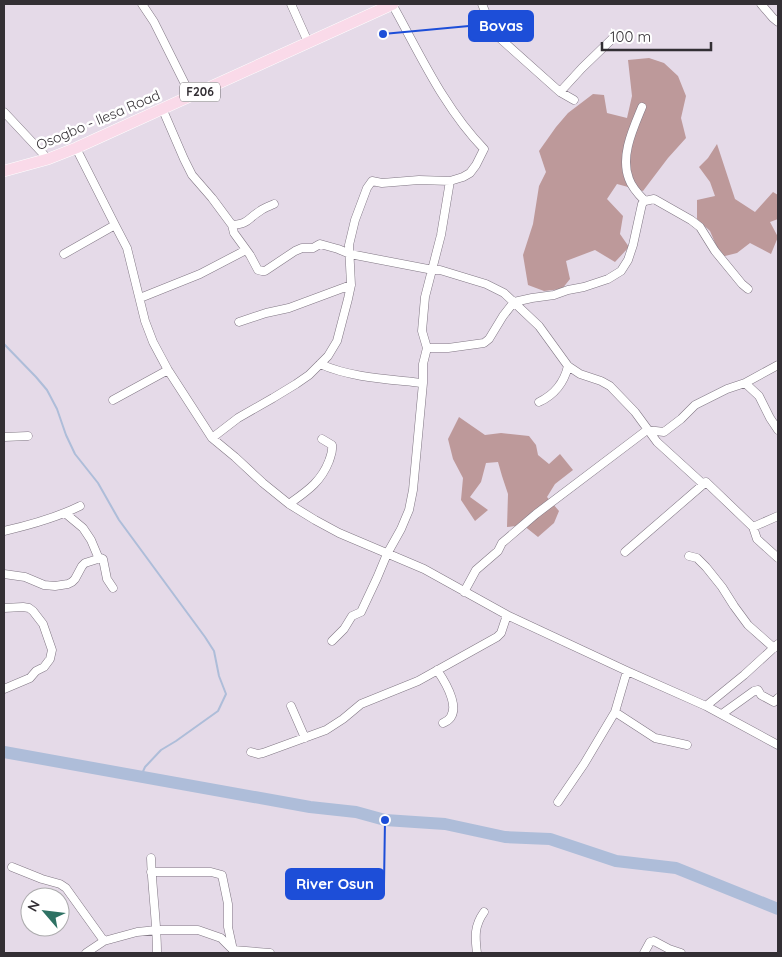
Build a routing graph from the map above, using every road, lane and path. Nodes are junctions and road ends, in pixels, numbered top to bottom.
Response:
1 (142, 4) edge
2 (291, 4) edge
3 (393, 4) edge
4 (482, 4) edge
5 (761, 4) edge
6 (778, 22) edge
7 (612, 39) dead end
8 (308, 42) junction
9 (560, 92) junction
10 (191, 96) junction
11 (574, 100) dead end
12 (642, 107) dead end
13 (162, 108) junction
14 (4, 112) edge
15 (76, 148) junction
16 (48, 159) junction
17 (4, 171) edge
18 (450, 181) junction
19 (645, 201) junction
20 (274, 204) dead end
21 (232, 225) junction
22 (115, 226) junction
23 (349, 245) junction
24 (338, 249) junction
25 (246, 250) junction
26 (64, 254) dead end
27 (350, 254) junction
28 (433, 270) junction
29 (351, 285) junction
30 (748, 289) dead end
31 (140, 298) junction
32 (514, 302) junction
33 (239, 322) dead end
34 (426, 348) junction
35 (320, 364) junction
36 (778, 365) edge
37 (568, 366) junction
38 (168, 370) junction
39 (423, 383) junction
40 (745, 383) junction
41 (113, 400) dead end
42 (539, 402) dead end
43 (647, 430) junction
44 (778, 430) edge
45 (28, 436) dead end
46 (4, 437) edge
47 (212, 438) junction
48 (322, 439) dead end
49 (706, 482) junction
50 (289, 504) junction
51 (80, 506) dead end
52 (66, 513) junction
53 (778, 516) edge
54 (753, 527) junction
55 (4, 531) edge
56 (625, 552) dead end
57 (387, 554) junction
58 (689, 556) dead end
59 (778, 558) edge
60 (99, 559) junction
61 (4, 574) edge
62 (113, 588) dead end
63 (464, 592) junction
64 (4, 608) edge
65 (506, 615) junction
66 (332, 641) dead end
67 (776, 646) edge
68 (438, 670) junction
69 (627, 671) junction
70 (4, 689) edge
71 (778, 698) edge
72 (291, 706) dead end
73 (706, 706) junction
74 (615, 712) junction
75 (722, 714) junction
76 (443, 724) dead end
77 (305, 738) junction
78 (686, 745) dead end
79 (778, 745) edge
80 (251, 752) dead end
81 (558, 802) dead end
82 (151, 858) dead end
83 (12, 867) dead end
84 (151, 872) junction
85 (484, 912) dead end
86 (157, 930) junction
87 (104, 941) junction
88 (233, 952) edge
89 (86, 953) edge
90 (158, 953) edge
91 (270, 953) edge
92 (477, 953) edge
93 (644, 953) edge
94 (681, 953) edge

1 - 10 street
2 - 8 street
3 - 8 main road, Osogbo - Ilesa Road / F206
3 - 18 street
4 - 9 street
5 - 6 street
7 - 9 street
8 - 10 main road, Osogbo - Ilesa Road / F206
9 - 11 street
10 - 13 main road, Osogbo - Ilesa Road / F206
12 - 19 street
13 - 15 main road, Osogbo - Ilesa Road / F206
13 - 21 street
14 - 16 street
15 - 16 main road, Osogbo - Ilesa Road / F206
15 - 22 street
16 - 17 main road, Osogbo - Ilesa Road / F206
18 - 23 street
18 - 28 street
19 - 30 street
19 - 32 street
20 - 21 street
21 - 25 street
22 - 26 street
22 - 31 street
23 - 24 street
23 - 27 street
24 - 25 street
24 - 27 street
25 - 31 street
27 - 28 street
27 - 29 street
28 - 32 street
28 - 34 street
29 - 33 street
29 - 35 street
31 - 38 street
32 - 34 street
32 - 37 street
34 - 39 street
35 - 39 street
35 - 47 street
36 - 40 street
37 - 42 street
37 - 43 street
38 - 41 street
38 - 47 street
39 - 57 street
40 - 43 street
40 - 44 street
43 - 49 street
43 - 63 street
45 - 46 street
47 - 50 street
48 - 50 street
49 - 54 street
49 - 56 street
50 - 57 street
51 - 52 street
52 - 55 street
52 - 60 street
53 - 54 street
54 - 59 street
57 - 63 street
57 - 66 street
58 - 67 street
60 - 61 street
60 - 62 street
63 - 65 street
64 - 70 street
65 - 68 street
65 - 69 street
67 - 73 street
68 - 76 street
68 - 77 street
69 - 73 street
69 - 74 street
71 - 75 street
72 - 77 street
73 - 75 street
74 - 78 street
74 - 81 street
75 - 79 street
77 - 80 street
82 - 84 street
83 - 87 street
84 - 86 street
84 - 88 street
85 - 92 street
86 - 87 street
86 - 88 street
86 - 90 street
87 - 89 street
88 - 91 street
93 - 94 street

